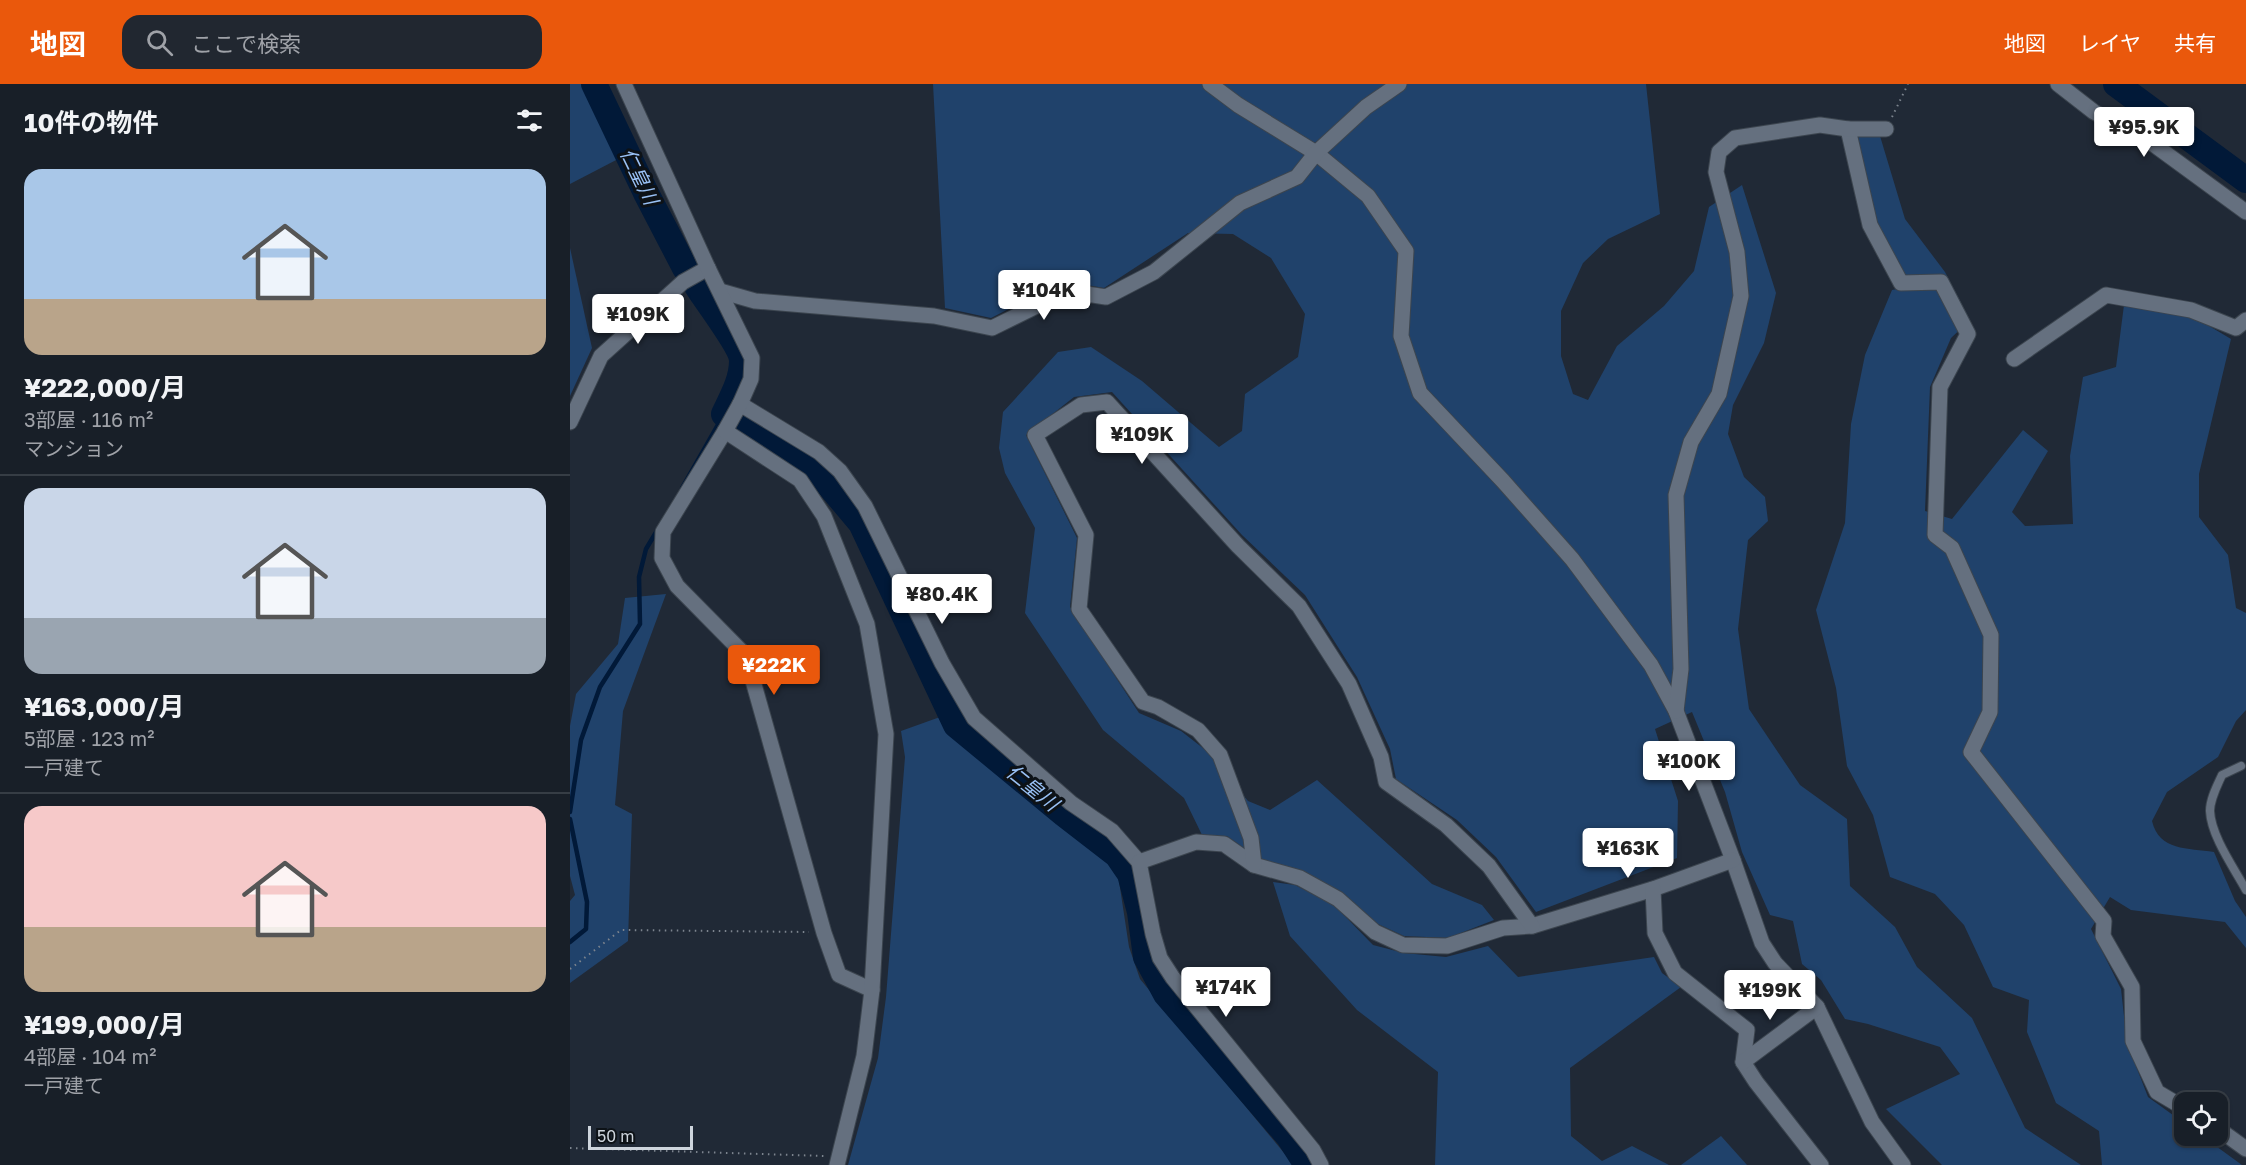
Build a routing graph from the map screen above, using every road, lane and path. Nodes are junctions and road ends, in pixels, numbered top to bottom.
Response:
1 (624, 84) edge
2 (1210, 84) edge
3 (1399, 84) edge
4 (1908, 84) edge
5 (2058, 84) edge
6 (1848, 129) junction
7 (1886, 129) joint
8 (1316, 153) junction
9 (2246, 212) edge
10 (708, 268) junction
11 (720, 291) junction
12 (2246, 320) edge
13 (2014, 359) dead end
14 (740, 404) junction
15 (570, 423) edge
16 (725, 431) junction
17 (1676, 711) junction
18 (2241, 766) dead end
19 (1733, 860) junction
20 (1139, 862) junction
21 (1254, 865) junction
22 (1653, 889) junction
23 (2246, 890) edge
24 (1532, 926) junction
25 (824, 933) junction
26 (570, 969) edge
27 (872, 990) junction
28 (1816, 1007) junction
29 (1743, 1062) junction
30 (2174, 1102) edge
31 (2228, 1136) edge
32 (570, 1148) edge
33 (2246, 1149) edge
34 (838, 1161) edge
35 (1321, 1165) edge
36 (1821, 1165) edge
37 (1903, 1165) edge

1 - 10 street
2 - 8 street
3 - 8 street
4 - 7 path
5 - 9 street
6 - 7 street
6 - 17 street
6 - 30 street
8 - 11 street
8 - 17 street
10 - 11 street
10 - 15 street
11 - 14 street
12 - 13 street
14 - 16 street
14 - 20 street
16 - 25 street
16 - 27 street
17 - 19 street
18 - 23 lane
19 - 22 street
19 - 28 street
20 - 21 street
20 - 35 street
21 - 24 street
21 - 24 street
22 - 24 street
22 - 29 street
25 - 26 path
25 - 27 street
27 - 34 street
28 - 29 street
28 - 37 street
29 - 36 street
31 - 33 street
32 - 34 path

